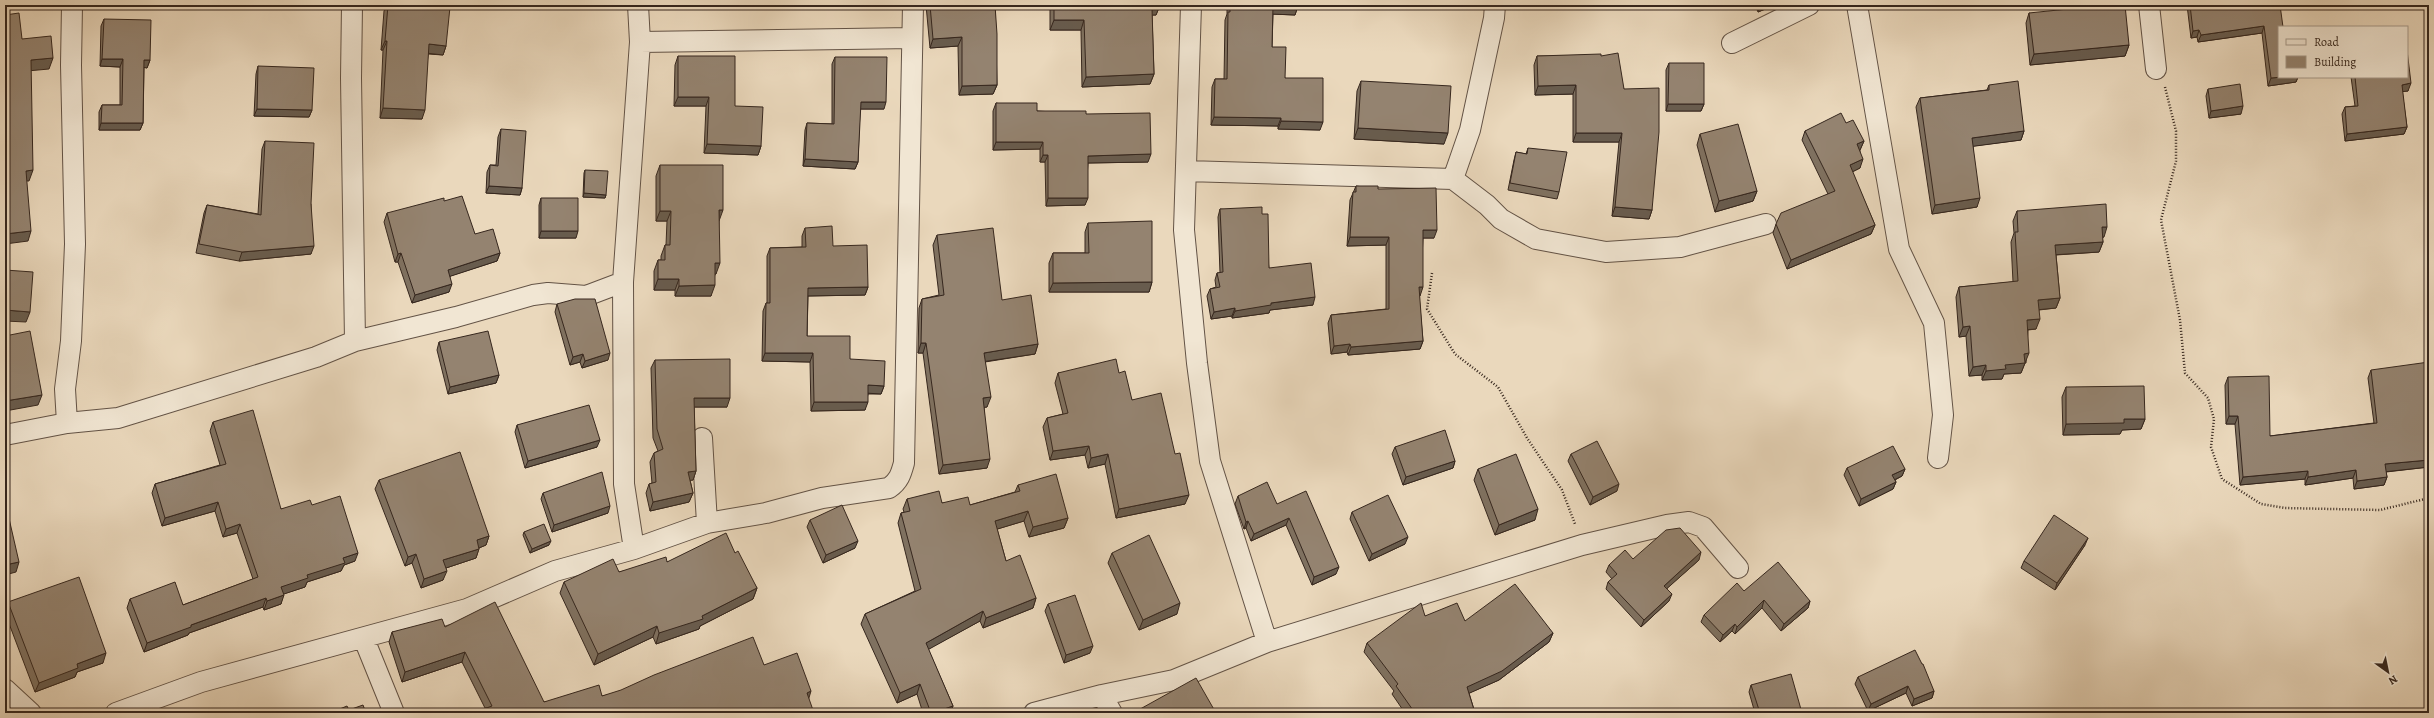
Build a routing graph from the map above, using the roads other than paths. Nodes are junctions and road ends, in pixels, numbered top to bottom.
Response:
1 (72, 5) edge
2 (352, 5) edge
3 (638, 5) edge
4 (912, 5) edge
5 (1191, 5) edge
6 (1495, 5) edge
7 (1809, 5) edge
8 (1857, 5) edge
9 (2149, 5) edge
10 (912, 38) junction
11 (640, 42) junction
12 (1732, 43) dead end
13 (2160, 77) road end
14 (1186, 171) junction
15 (1453, 179) junction
16 (1766, 224) dead end
17 (623, 282) junction
18 (355, 341) junction
19 (67, 423) junction
20 (5, 436) edge
21 (702, 438) dead end
22 (1938, 458) dead end
23 (707, 523) junction
24 (634, 549) junction
25 (1738, 568) dead end
26 (364, 639) junction
27 (1268, 642) junction
28 (5, 690) edge
29 (1102, 695) junction
30 (31, 713) edge
31 (116, 713) edge
32 (394, 713) edge
33 (1034, 713) edge
34 (1112, 713) edge

1 - 19 street
2 - 18 street
3 - 11 street
4 - 10 street
5 - 14 street
6 - 15 street
7 - 12 street
8 - 22 street
9 - 13 street
10 - 11 street
10 - 23 street
11 - 17 street
14 - 15 street
14 - 27 street
15 - 16 street
17 - 18 street
17 - 24 street
18 - 19 street
19 - 20 street
21 - 23 street
23 - 24 street
24 - 26 street
25 - 27 street
26 - 31 street
26 - 32 street
27 - 29 street
28 - 30 street
29 - 33 street
29 - 34 street

